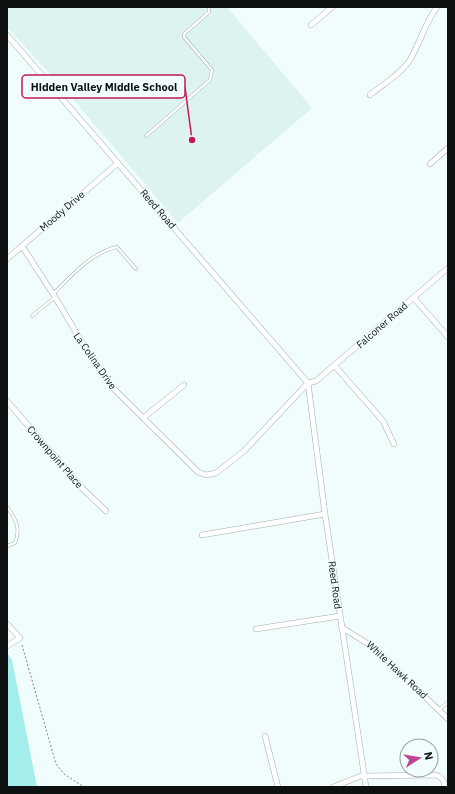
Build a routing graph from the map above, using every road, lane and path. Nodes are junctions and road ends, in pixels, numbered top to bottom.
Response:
1 (209, 7) edge
2 (332, 7) edge
3 (437, 7) edge
4 (311, 25) dead end
5 (7, 35) edge
6 (370, 95) dead end
7 (146, 136) dead end
8 (448, 148) edge
9 (118, 163) junction
10 (430, 164) dead end
11 (22, 246) junction
12 (7, 260) edge
13 (448, 268) edge
14 (136, 269) dead end
15 (54, 295) junction
16 (414, 298) junction
17 (32, 316) dead end
18 (448, 337) edge
19 (335, 366) junction
20 (308, 383) junction
21 (184, 385) dead end
22 (7, 402) edge
23 (143, 418) junction
24 (394, 444) dead end
25 (7, 507) edge
26 (106, 511) dead end
27 (325, 514) junction
28 (202, 535) dead end
29 (7, 546) edge
30 (340, 616) junction
31 (7, 624) edge
32 (341, 627) junction
33 (256, 629) dead end
34 (20, 638) junction
35 (7, 646) edge
36 (448, 702) edge
37 (439, 710) junction
38 (448, 719) edge
39 (265, 736) dead end
40 (364, 776) junction
41 (84, 787) edge
42 (278, 787) edge
43 (333, 787) edge
44 (366, 787) edge
45 (445, 787) edge

1 - 7 lane
2 - 4 street
3 - 6 street
5 - 9 street, Reed Road
8 - 10 street
9 - 11 street, Moody Drive
9 - 20 street, Reed Road
11 - 12 street, Moody Drive
11 - 15 street, La Colina Drive
13 - 16 street, Falconer Road
14 - 15 lane
15 - 17 lane
15 - 23 street, La Colina Drive
16 - 18 street
16 - 19 street, Falconer Road
19 - 20 street, Falconer Road
19 - 24 street
20 - 23 street, La Colina Drive
20 - 27 street, Reed Road
21 - 23 street
22 - 26 street, Crownpoint Place
25 - 29 lane
27 - 28 street
27 - 30 street, Reed Road
30 - 32 street, Reed Road
30 - 33 street
31 - 34 street
32 - 37 street, White Hawk Road
32 - 40 street, Reed Road
34 - 35 street
34 - 41 path
36 - 37 lane
37 - 38 street, White Hawk Road
39 - 42 street
40 - 43 street
40 - 44 street, Reed Road
40 - 45 street

